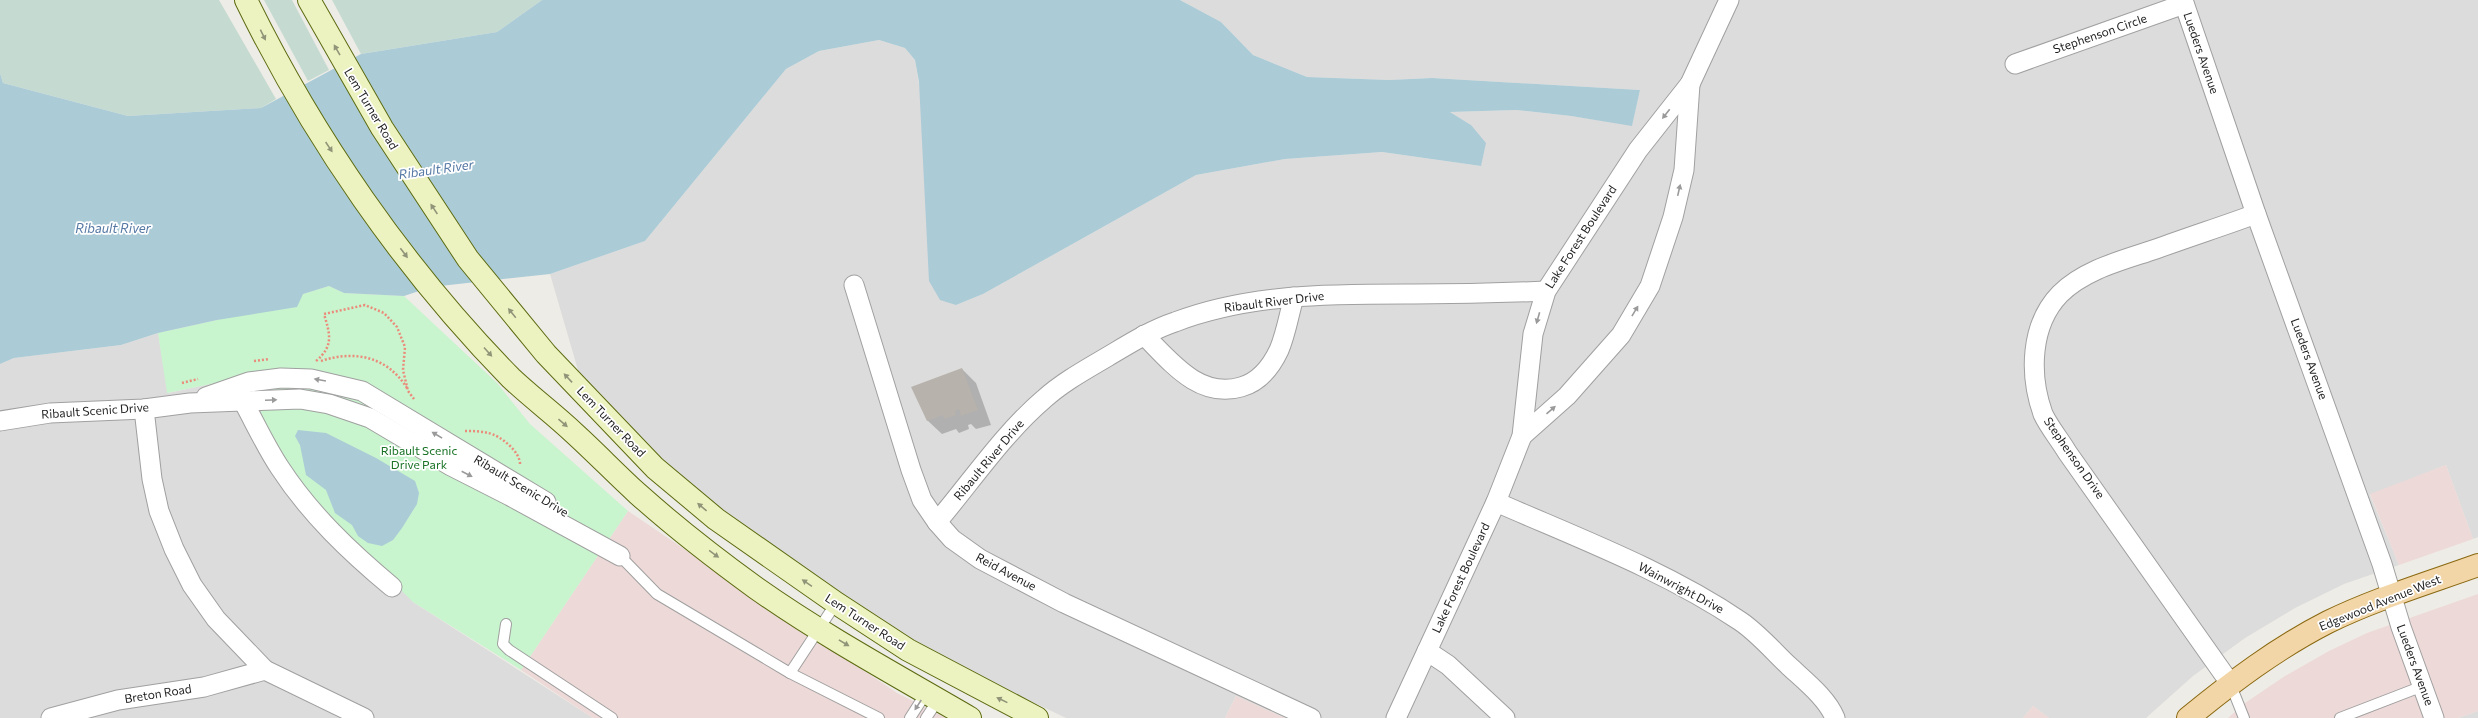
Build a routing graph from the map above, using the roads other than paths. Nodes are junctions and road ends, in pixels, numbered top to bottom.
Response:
1 (246, 0) edge
2 (309, 0) edge
3 (1729, 0) edge
4 (2183, 2) edge
5 (2016, 64) dead end
6 (1690, 84) junction
7 (2256, 214) junction
8 (854, 285) dead end
9 (1546, 291) junction
10 (1294, 297) junction
11 (1144, 335) junction
12 (243, 401) junction
13 (190, 403) junction
14 (144, 409) junction
15 (0, 421) edge
16 (1522, 436) junction
17 (1496, 502) junction
18 (937, 522) junction
19 (620, 556) junction
20 (2478, 566) edge
21 (392, 587) dead end
22 (2392, 596) junction
23 (836, 603) junction
24 (506, 624) dead end
25 (819, 628) junction
26 (1427, 652) junction
27 (265, 670) junction
28 (790, 673) junction
29 (2230, 683) junction
30 (2423, 686) junction
31 (932, 696) junction
32 (51, 718) edge
33 (364, 718) edge
34 (612, 718) edge
35 (879, 718) edge
36 (910, 718) edge
37 (926, 718) edge
38 (970, 718) edge
39 (1037, 718) edge
40 (1310, 718) edge
41 (1396, 718) edge
42 (1505, 718) edge
43 (1835, 718) edge
44 (2188, 718) edge
45 (2244, 718) edge
46 (2340, 718) edge
47 (2434, 718) edge

1 -> 25 main road
23 -> 2 main road, Lem Turner Road
3 - 6 street, Lake Forest Boulevard
4 - 5 street, Stephenson Circle
4 - 7 street, Lueders Avenue
6 -> 9 street, Lake Forest Boulevard
16 -> 6 street, Lake Forest Boulevard
7 - 22 street, Lueders Avenue
7 - 29 street, Stephenson Drive
8 - 18 street, Reid Avenue
9 - 10 street, Ribault River Drive
9 -> 16 street, Lake Forest Boulevard
10 - 11 street, Ribault River Drive
10 - 11 street
11 - 18 street, Ribault River Drive
12 - 13 street, Ribault Scenic Drive
12 -> 19 street, Ribault Scenic Drive
12 - 21 street
13 - 14 street, Ribault Scenic Drive
19 -> 13 street, Ribault Scenic Drive
14 - 15 street, Ribault Scenic Drive
14 - 27 street
16 - 17 street, Lake Forest Boulevard
17 - 26 street, Lake Forest Boulevard
17 - 43 street, Wainwright Drive
18 - 40 street, Reid Avenue
19 - 28 lane, Ribault Scenic Drive
20 - 22 main road, Edgewood Avenue West
22 - 29 main road, Edgewood Avenue West
22 - 30 street, Lueders Avenue
23 - 25 lane
39 -> 23 main road, Lem Turner Road
24 - 34 lane
25 - 28 lane
25 -> 31 main road
26 - 41 street, Lake Forest Boulevard
26 - 42 street
27 - 32 street, Breton Road
27 - 33 street
28 - 35 lane, Ribault Scenic Drive
29 - 44 main road, Edgewood Avenue West
29 - 45 lane
30 - 46 lane
30 - 47 street, Lueders Avenue
31 -> 36 lane
31 - 37 lane
31 - 38 main road

